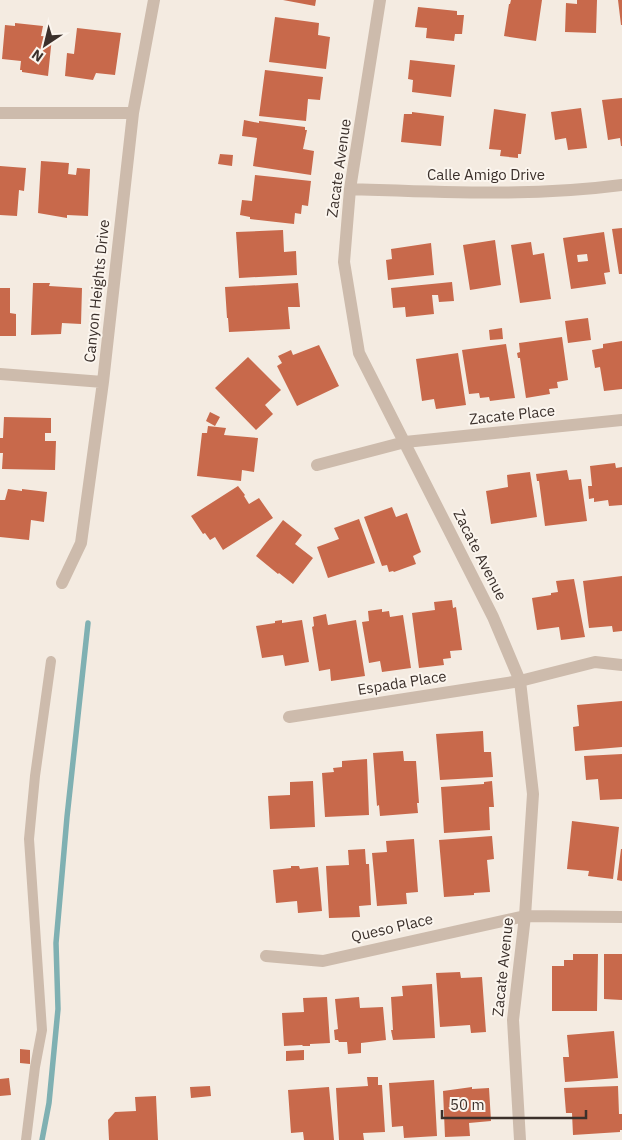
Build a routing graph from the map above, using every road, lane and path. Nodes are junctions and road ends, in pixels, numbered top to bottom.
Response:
1 (154, 0) edge
2 (380, 0) edge
3 (0, 112) edge
4 (133, 113) junction
5 (622, 185) edge
6 (350, 189) junction
7 (0, 374) edge
8 (103, 382) junction
9 (622, 420) edge
10 (405, 442) junction
11 (317, 465) dead end
12 (62, 583) dead end
13 (51, 661) dead end
14 (622, 665) edge
15 (520, 681) junction
16 (289, 717) dead end
17 (525, 916) junction
18 (622, 917) edge
19 (266, 956) dead end
20 (26, 1140) edge
21 (520, 1140) edge

1 - 4 street, Canyon Heights Drive
2 - 6 street, Zacate Avenue
3 - 4 street
4 - 8 street, Canyon Heights Drive
5 - 6 street, Calle Amigo Drive
6 - 10 street, Zacate Avenue
7 - 8 street
8 - 12 street, Canyon Heights Drive
9 - 10 street, Zacate Place
10 - 11 street, Zacate Place
10 - 15 street, Zacate Avenue
13 - 20 lane
14 - 15 street, Espada Place
15 - 16 street, Espada Place
15 - 17 street, Zacate Avenue
17 - 18 street, Queso Place
17 - 19 street, Queso Place
17 - 21 street, Zacate Avenue

